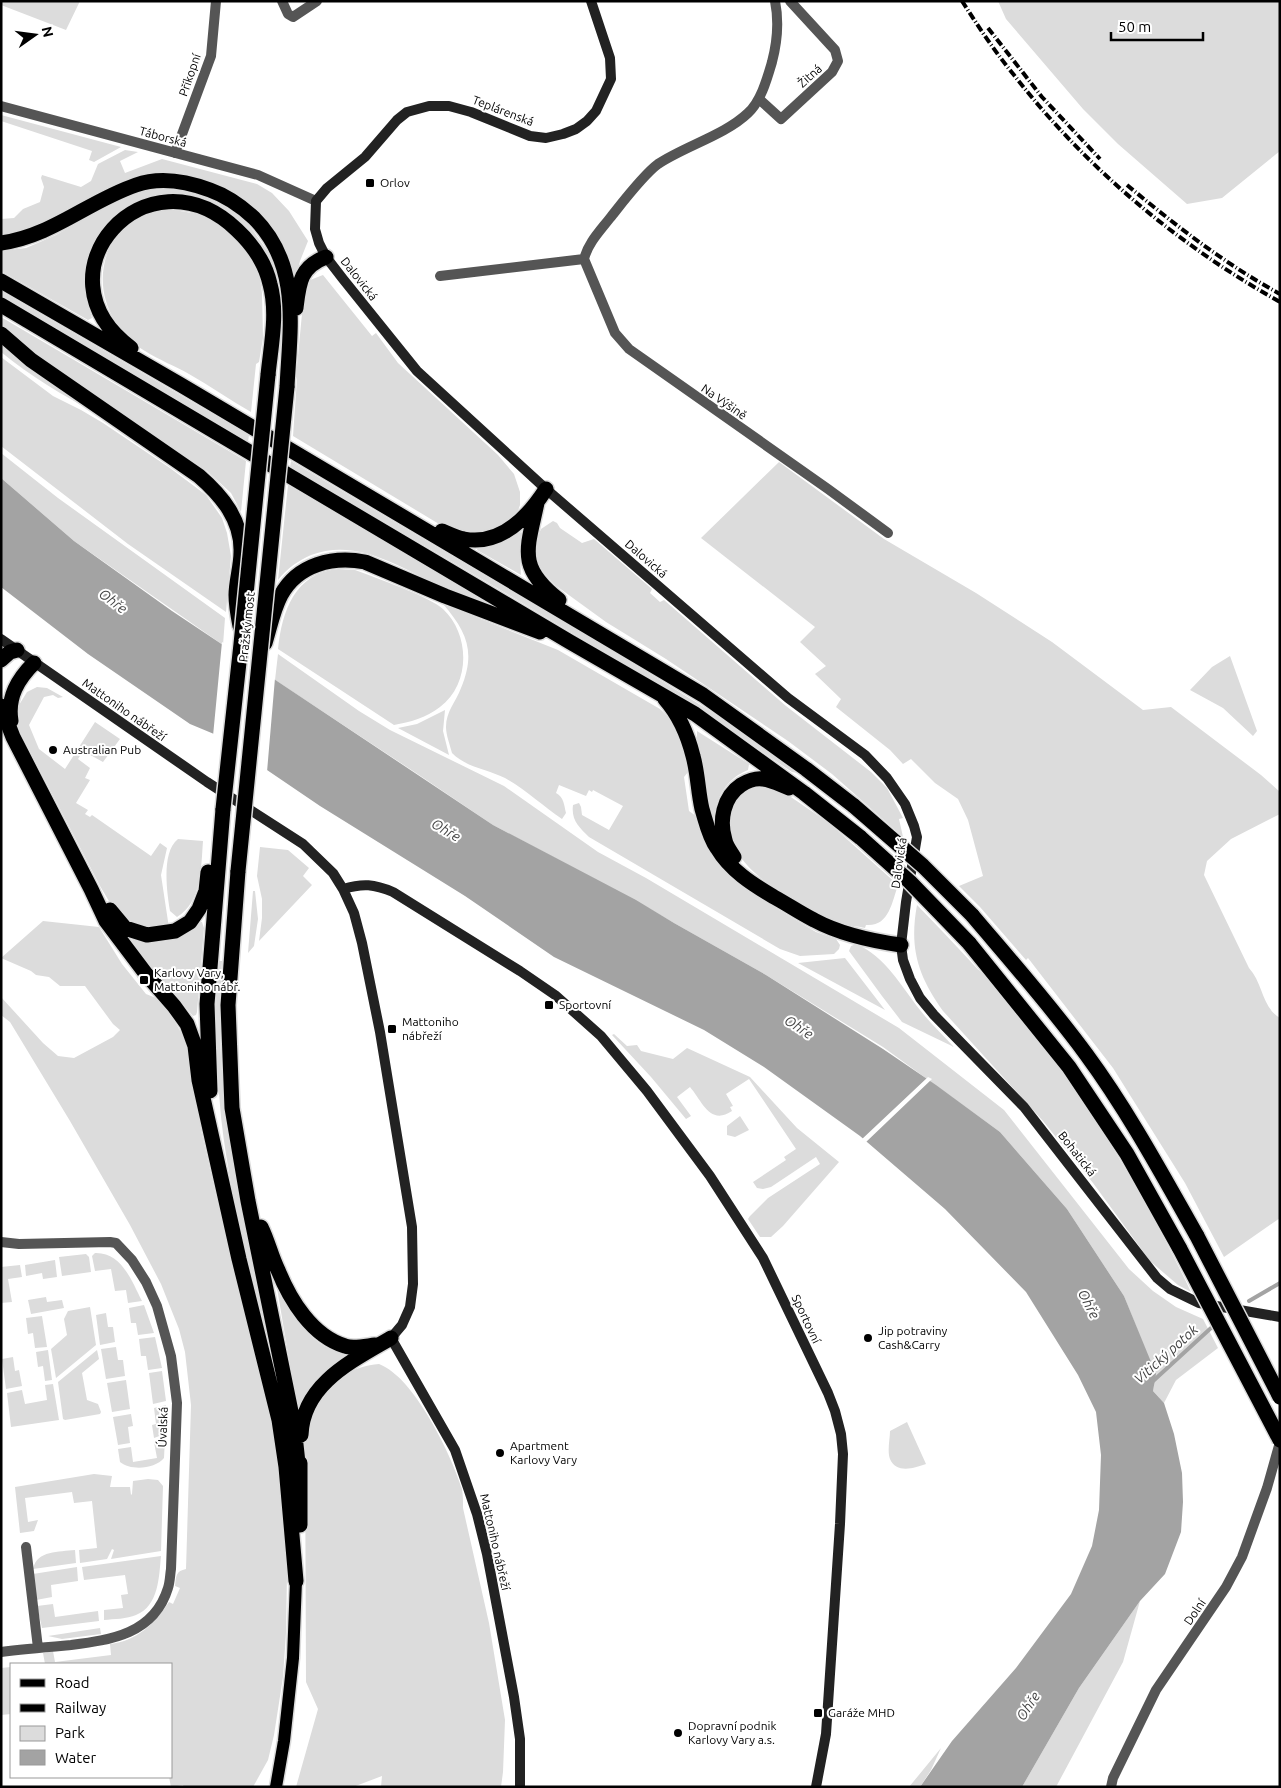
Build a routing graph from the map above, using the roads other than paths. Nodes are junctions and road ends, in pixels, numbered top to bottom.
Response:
1 (216, 1) edge
2 (282, 1) edge
3 (317, 1) edge
4 (591, 1) edge
5 (775, 1) edge
6 (790, 1) edge
7 (759, 99) junction
8 (1, 106) edge
9 (175, 153) junction
10 (316, 201) junction
11 (1, 243) edge
12 (326, 257) junction
13 (584, 259) junction
14 (440, 276) dead end
15 (1, 281) edge
16 (1, 306) edge
17 (1, 334) edge
18 (181, 385) junction
19 (287, 387) junction
20 (546, 489) junction
21 (537, 503) junction
22 (401, 515) junction
23 (888, 533) dead end
24 (595, 630) junction
25 (1, 639) edge
26 (570, 642) junction
27 (241, 644) junction
28 (17, 650) junction
29 (1, 660) edge
30 (34, 663) junction
31 (259, 664) junction
32 (663, 696) junction
33 (1, 706) edge
34 (13, 737) junction
35 (804, 794) junction
36 (213, 866) junction
37 (759, 887) junction
38 (91, 889) junction
39 (343, 889) junction
40 (901, 945) junction
41 (218, 1164) junction
42 (248, 1201) junction
43 (1, 1242) edge
44 (1280, 1318) edge
45 (385, 1342) junction
46 (1280, 1396) edge
47 (1280, 1441) edge
48 (299, 1472) junction
49 (26, 1547) dead end
50 (296, 1581) junction
51 (38, 1648) junction
52 (1, 1652) edge
53 (276, 1787) edge
54 (520, 1787) edge
55 (816, 1787) edge
56 (1111, 1787) edge

1 - 9 street, Příkopní
2 - 3 street
4 - 10 street, Teplárenská
5 - 7 street
6 - 7 street, Žitná
7 - 13 street
8 - 9 street, Táborská
9 - 10 street, Táborská
10 - 12 street, Dalovická
11 - 19 highway
12 - 19 highway
12 - 20 street, Dalovická
13 - 14 street
13 - 23 street, Na Výšině
15 - 18 highway
16 - 26 highway
17 - 27 highway, bridge
18 - 22 highway
18 - 27 highway, Pražský most, bridge
19 - 31 highway, Pražský most, bridge
20 - 21 highway
20 - 40 street, Dalovická
21 - 22 highway
21 - 24 highway
22 - 24 highway
24 - 46 highway, bridge
25 - 28 street, Mattoniho nábřeží
26 - 31 highway, bridge
26 - 32 highway
27 - 36 highway, Pražský most, bridge
28 - 29 highway
28 - 30 street, Mattoniho nábřeží
30 - 34 highway
30 - 39 street, Mattoniho nábřeží
31 - 42 highway, Pražský most, bridge
32 - 35 highway
32 - 37 highway
33 - 34 highway
34 - 38 highway
35 - 37 highway
35 - 47 highway, bridge
36 - 38 highway
36 - 41 highway
37 - 40 highway
38 - 41 highway
39 - 45 street, Mattoniho nábřeží
39 - 55 street, Sportovní
40 - 44 street, Bohatická
41 - 50 highway
42 - 45 highway
42 - 48 highway
43 - 51 street, Úvalská
45 - 48 highway
45 - 54 street, Mattoniho nábřeží
47 - 56 street, Dolní
48 - 50 highway
49 - 51 street
50 - 53 main road
51 - 52 street, Úvalská

